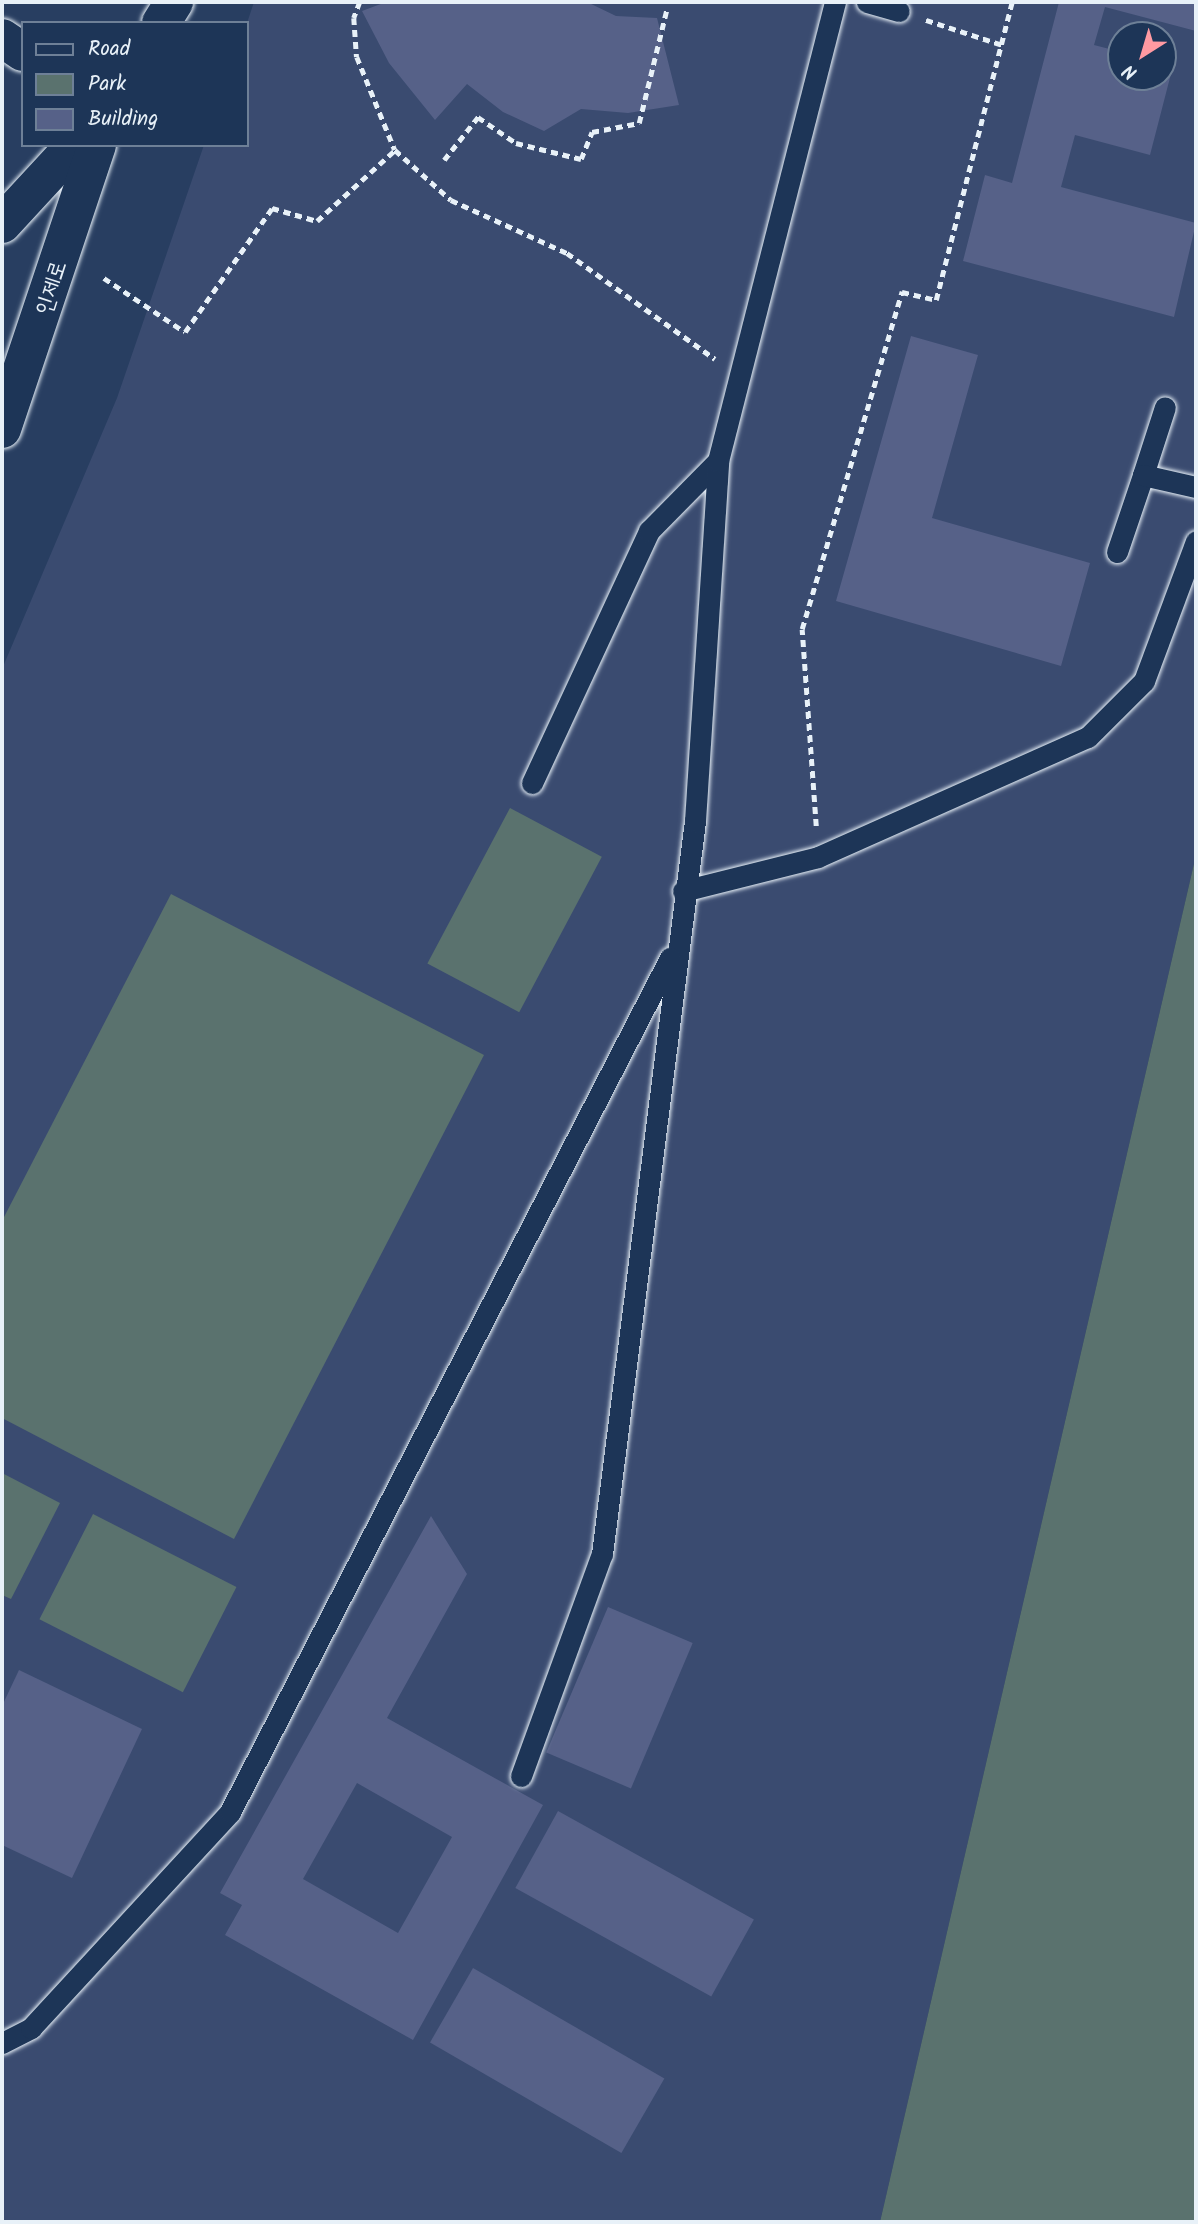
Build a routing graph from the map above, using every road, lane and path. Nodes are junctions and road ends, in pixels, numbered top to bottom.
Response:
1 (174, 2) edge
2 (360, 2) edge
3 (835, 2) edge
4 (867, 2) edge
5 (1012, 2) edge
6 (667, 8) dead end
7 (899, 11) joint
8 (162, 21) edge
9 (2, 38) edge
10 (1003, 45) junction
11 (21, 51) edge
12 (73, 147) edge
13 (96, 147) edge
14 (395, 150) junction
15 (444, 160) dead end
16 (2, 224) edge
17 (104, 278) dead end
18 (739, 376) junction
19 (1166, 407) dead end
20 (2, 429) edge
21 (718, 461) junction
22 (1143, 475) junction
23 (1196, 486) edge
24 (1196, 541) edge
25 (1117, 552) dead end
26 (532, 783) dead end
27 (818, 857) junction
28 (682, 891) junction
29 (676, 947) junction
30 (521, 1776) dead end
31 (2, 2043) edge

1 - 8 main road
2 - 14 path
3 - 18 lane
4 - 7 lane
5 - 10 path
6 - 15 path
7 - 10 path
9 - 11 main road
10 - 27 path
12 - 16 main road
13 - 20 main road, 인제로
14 - 17 path
14 - 18 path
18 - 21 lane
19 - 22 lane
21 - 26 lane
21 - 28 lane
22 - 23 lane
22 - 25 lane
24 - 27 lane
27 - 28 lane
28 - 29 lane
29 - 30 lane
29 - 31 lane

